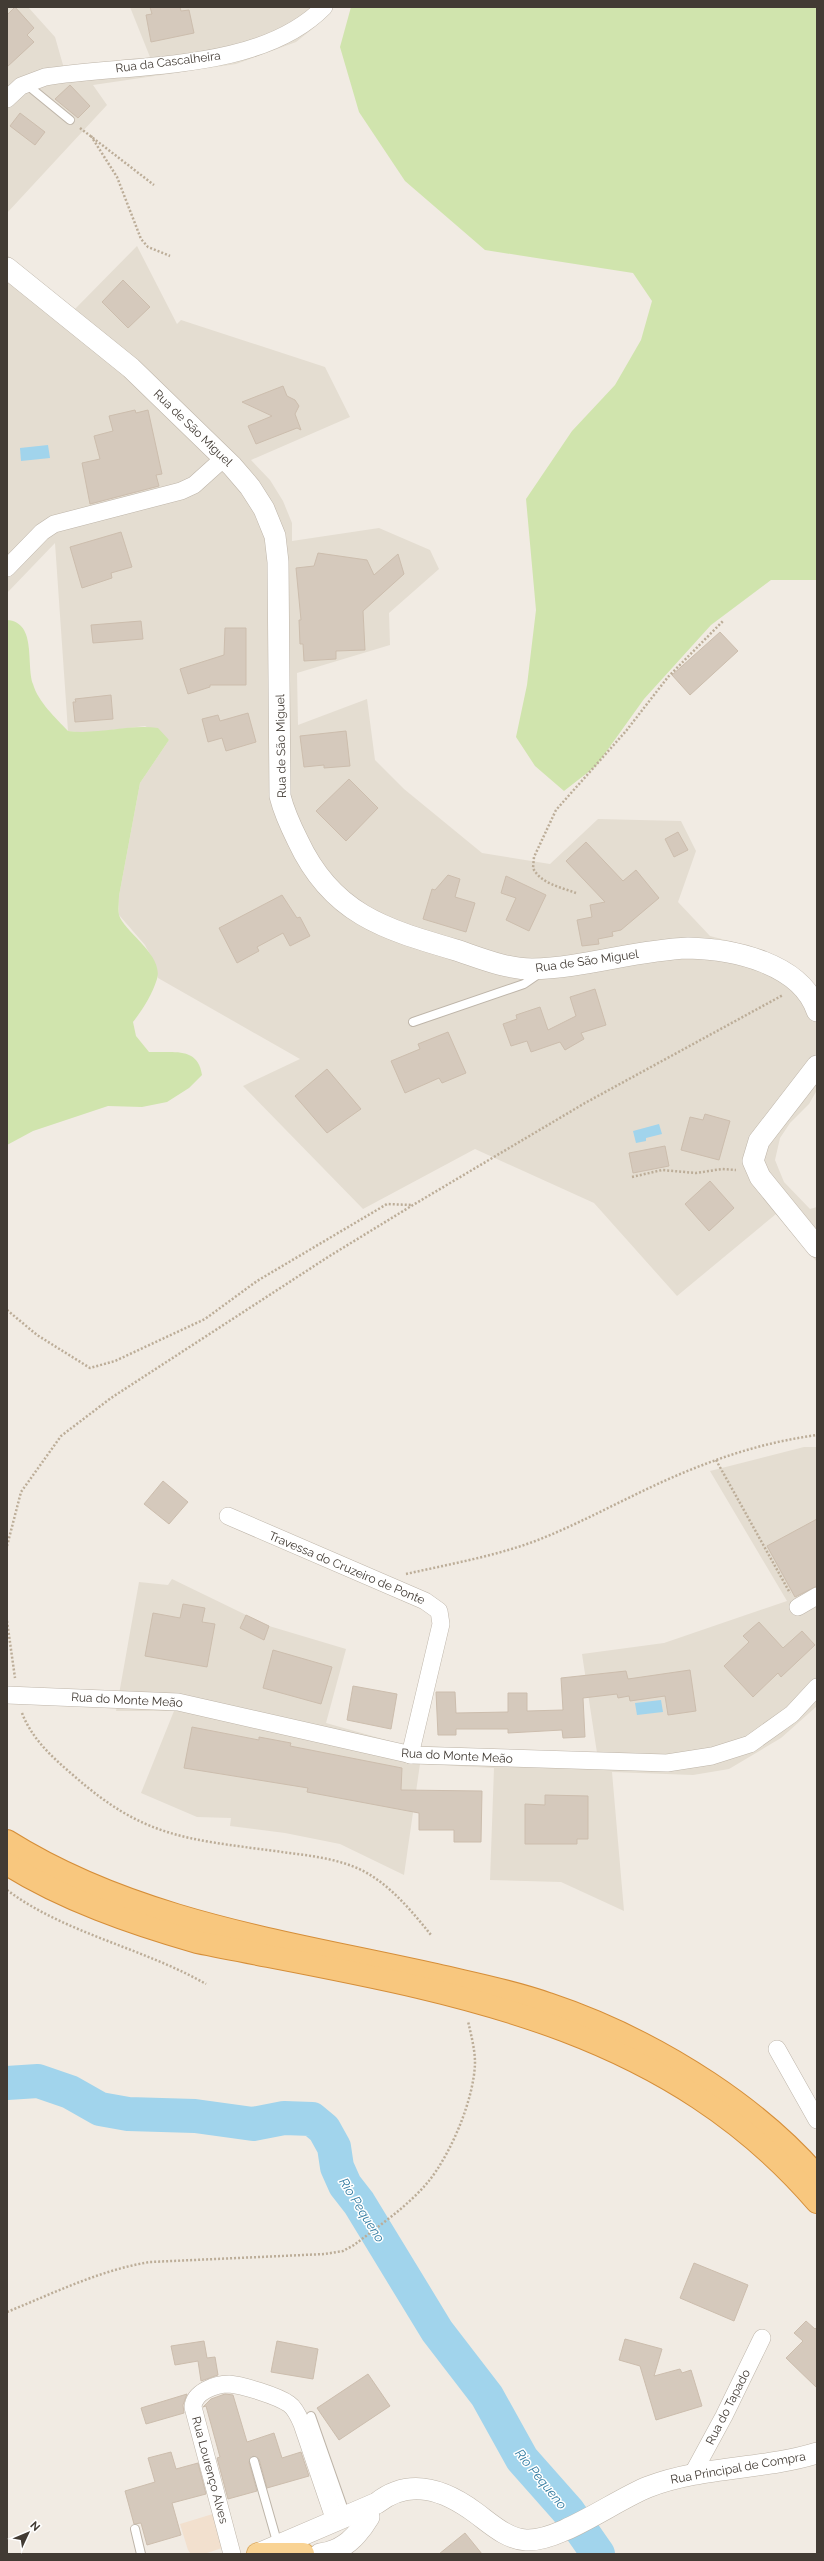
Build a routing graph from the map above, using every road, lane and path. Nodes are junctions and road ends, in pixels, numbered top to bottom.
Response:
1 (324, 7) edge
2 (26, 84) junction
3 (8, 96) edge
4 (70, 120) joint
5 (91, 136) junction
6 (154, 185) dead end
7 (170, 256) dead end
8 (7, 268) edge
9 (224, 458) junction
10 (7, 568) edge
11 (723, 621) dead end
12 (576, 893) dead end
13 (544, 968) junction
14 (795, 981) junction
15 (817, 1011) edge
16 (413, 1022) dead end
17 (817, 1066) edge
18 (757, 1172) junction
19 (632, 1176) dead end
20 (413, 1205) junction
21 (817, 1246) edge
22 (7, 1310) edge
23 (817, 1435) edge
24 (716, 1460) junction
25 (228, 1516) dead end
26 (7, 1546) edge
27 (376, 1580) junction
28 (817, 1596) edge
29 (798, 1607) joint
30 (7, 1621) edge
31 (817, 1687) edge
32 (10, 1691) edge
33 (410, 1755) junction
34 (7, 1841) edge
35 (7, 1864) edge
36 (7, 1890) edge
37 (431, 1935) dead end
38 (206, 1984) dead end
39 (467, 2017) dead end
40 (777, 2049) dead end
41 (817, 2120) edge
42 (817, 2176) edge
43 (817, 2202) edge
44 (7, 2312) edge
45 (762, 2338) dead end
46 (312, 2416) dead end
47 (817, 2453) edge
48 (254, 2461) dead end
49 (692, 2475) junction
50 (356, 2514) junction
51 (134, 2529) dead end
52 (278, 2545) junction
53 (333, 2552) edge
54 (141, 2554) edge
55 (232, 2554) edge
56 (258, 2554) edge
57 (303, 2554) edge
58 (364, 2554) edge

1 - 2 street, Rua da Cascalheira
2 - 3 street, Rua da Cascalheira
2 - 4 lane
4 - 5 path
5 - 6 path
5 - 7 path
8 - 9 street, Rua de São Miguel
9 - 10 street
9 - 13 street, Rua de São Miguel
11 - 12 path
13 - 14 street, Rua de São Miguel
13 - 16 lane
14 - 15 street
14 - 20 path
17 - 18 street
18 - 19 path
18 - 21 street
20 - 22 path
20 - 26 path
23 - 24 path
24 - 27 path
24 - 29 path
25 - 27 street, Travessa do Cruzeiro de Ponte
27 - 33 street, Travessa do Cruzeiro de Ponte
28 - 29 street
30 - 32 path
31 - 33 street, Rua do Monte Meão
32 - 33 street, Rua do Monte Meão
32 - 37 path
34 - 42 highway
35 - 43 highway
36 - 38 path
39 - 44 path
40 - 41 street
45 - 49 street, Rua do Tapado
46 - 50 lane
47 - 49 street, Rua Principal de Compra
48 - 52 lane
49 - 50 street, Rua Principal de Compra
50 - 52 street
50 - 53 street
50 - 55 street, Rua Lourenço Alves
50 - 58 street
51 - 54 lane
52 - 56 street
56 - 57 main road

